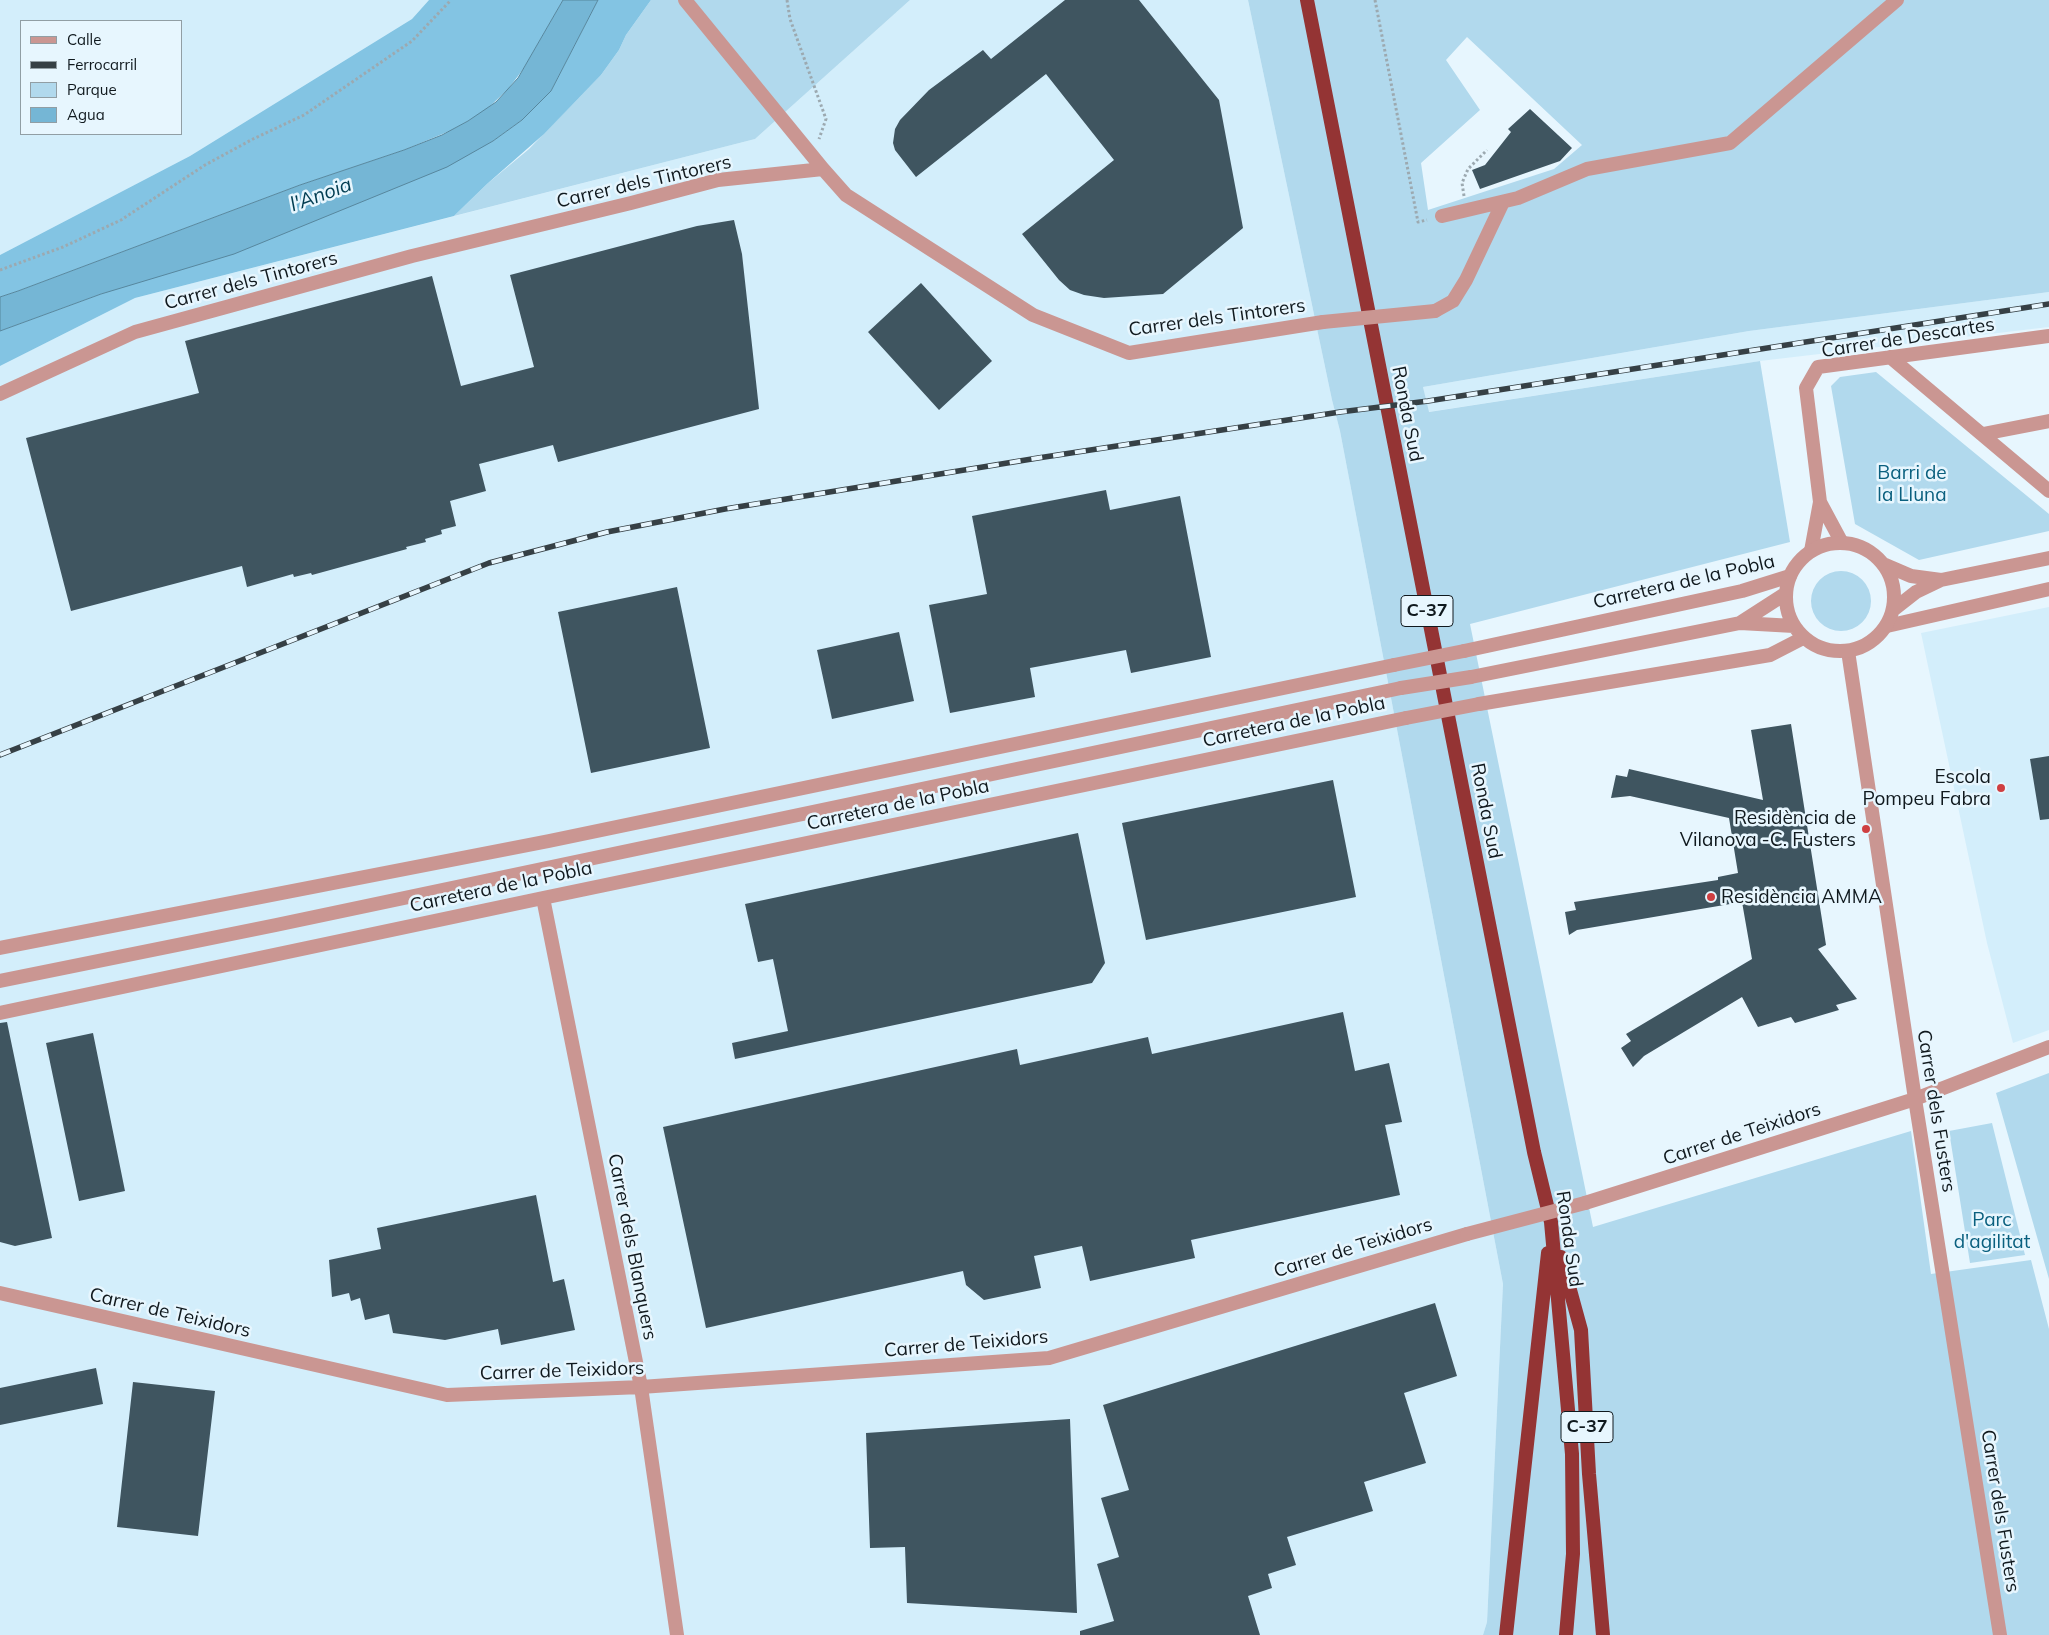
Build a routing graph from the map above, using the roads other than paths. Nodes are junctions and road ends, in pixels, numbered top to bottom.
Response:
1 (1306, 0) edge
2 (1897, 0) edge
3 (686, 2) edge
4 (823, 169) junction
5 (1503, 202) junction
6 (1442, 216) road end
7 (2049, 336) edge
8 (1890, 357) junction
9 (0, 394) edge
10 (2049, 421) edge
11 (1983, 434) junction
12 (2049, 491) edge
13 (1820, 502) junction
14 (1842, 543) junction
15 (1811, 551) junction
16 (2049, 558) edge
17 (1883, 564) junction
18 (1790, 576) junction
19 (1941, 580) junction
20 (2049, 589) edge
21 (1785, 594) junction
22 (1892, 610) junction
23 (1740, 623) junction
24 (1794, 626) junction
25 (1887, 626) junction
26 (1803, 638) junction
27 (1848, 651) junction
28 (543, 898) junction
29 (0, 948) edge
30 (0, 981) edge
31 (0, 1013) edge
32 (2049, 1047) edge
33 (1915, 1099) junction
34 (1551, 1222) junction
35 (0, 1293) edge
36 (641, 1387) junction
37 (677, 1635) edge
38 (1506, 1635) edge
39 (1566, 1635) edge
40 (1603, 1635) edge
41 (2000, 1635) edge

1 - 34 highway, Ronda Sud / C-37
2 - 5 street
3 - 4 street
4 - 5 street, Carrer dels Tintorers, bridge
4 - 9 street, Carrer dels Tintorers
5 - 6 street
7 - 8 street, Carrer de Descartes
8 - 11 street
8 - 13 street, Carrer de Descartes
10 - 11 street
11 - 12 street
13 - 14 street, Carrer de Descartes
13 - 15 street, Carrer de Descartes
14 - 15 street
14 - 17 street
15 - 18 street
16 - 19 street
17 - 19 street
17 - 22 street
18 - 21 street
18 - 29 street, Carretera de la Pobla, bridge
19 - 22 street
20 - 25 street
21 - 23 street, Carretera de la Pobla
21 - 24 street
22 - 25 street
23 - 24 street, Carretera de la Pobla
23 - 30 street, Carretera de la Pobla, bridge
24 - 26 street
25 - 27 street
26 - 27 street
26 - 28 street, Carretera de la Pobla, bridge
27 - 33 street, Carrer dels Fusters
28 - 31 street, Carretera de la Pobla
28 - 36 street, Carrer dels Blanquers
32 - 33 street, Carrer de Teixidors
33 - 36 street, Carrer de Teixidors, bridge
33 - 41 street, Carrer dels Fusters
34 - 38 highway, C-37
34 - 39 highway, Ronda Sud / C-37
34 - 40 highway, C-37
35 - 36 street, Carrer de Teixidors
36 - 37 street, Carrer dels Blanquers

